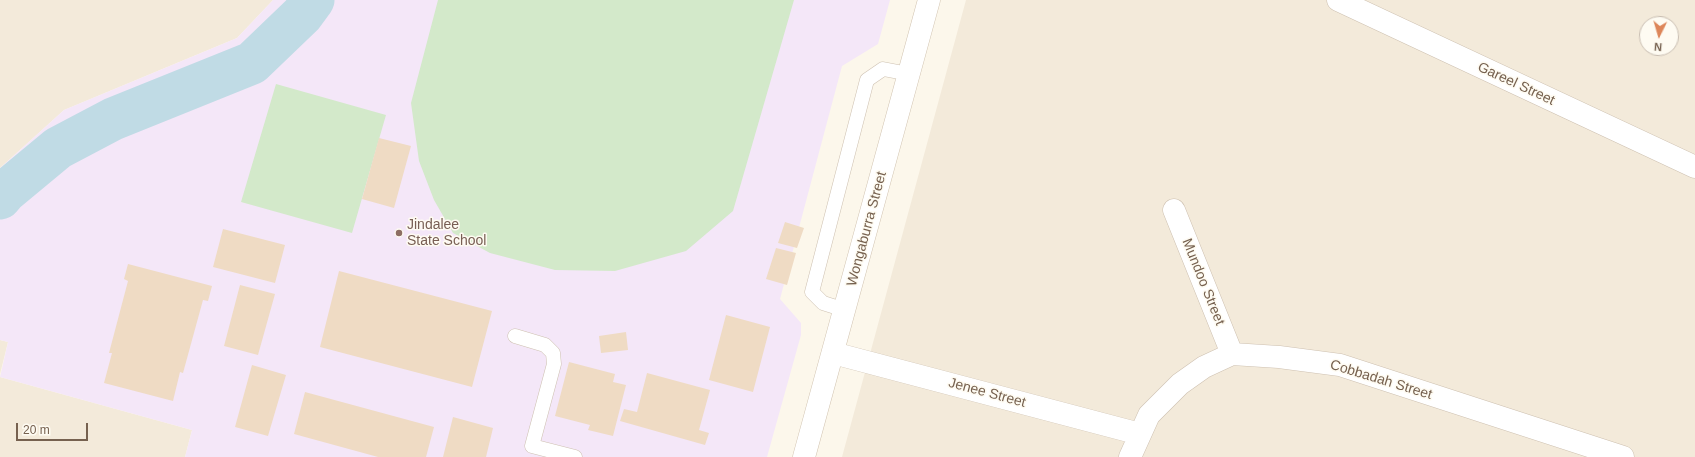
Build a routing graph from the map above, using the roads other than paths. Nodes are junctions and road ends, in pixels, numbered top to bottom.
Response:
1 (929, 0) edge
2 (1338, 0) edge
3 (909, 74) junction
4 (1695, 167) edge
5 (1174, 210) dead end
6 (845, 310) junction
7 (515, 336) dead end
8 (833, 353) junction
9 (1232, 354) junction
10 (1140, 434) junction
11 (575, 457) edge
12 (804, 457) edge
13 (1130, 457) edge
14 (1623, 457) edge

1 - 3 street, Wongaburra Street
2 - 4 street, Gareel Street
3 - 6 street, Wongaburra Street
3 - 6 lane
5 - 9 street, Mundoo Street
6 - 8 street, Wongaburra Street
7 - 11 lane
8 - 10 street, Jenee Street
8 - 12 street, Wongaburra Street
9 - 10 street, Cobbadah Street
9 - 14 street, Cobbadah Street
10 - 13 street, Cobbadah Street

